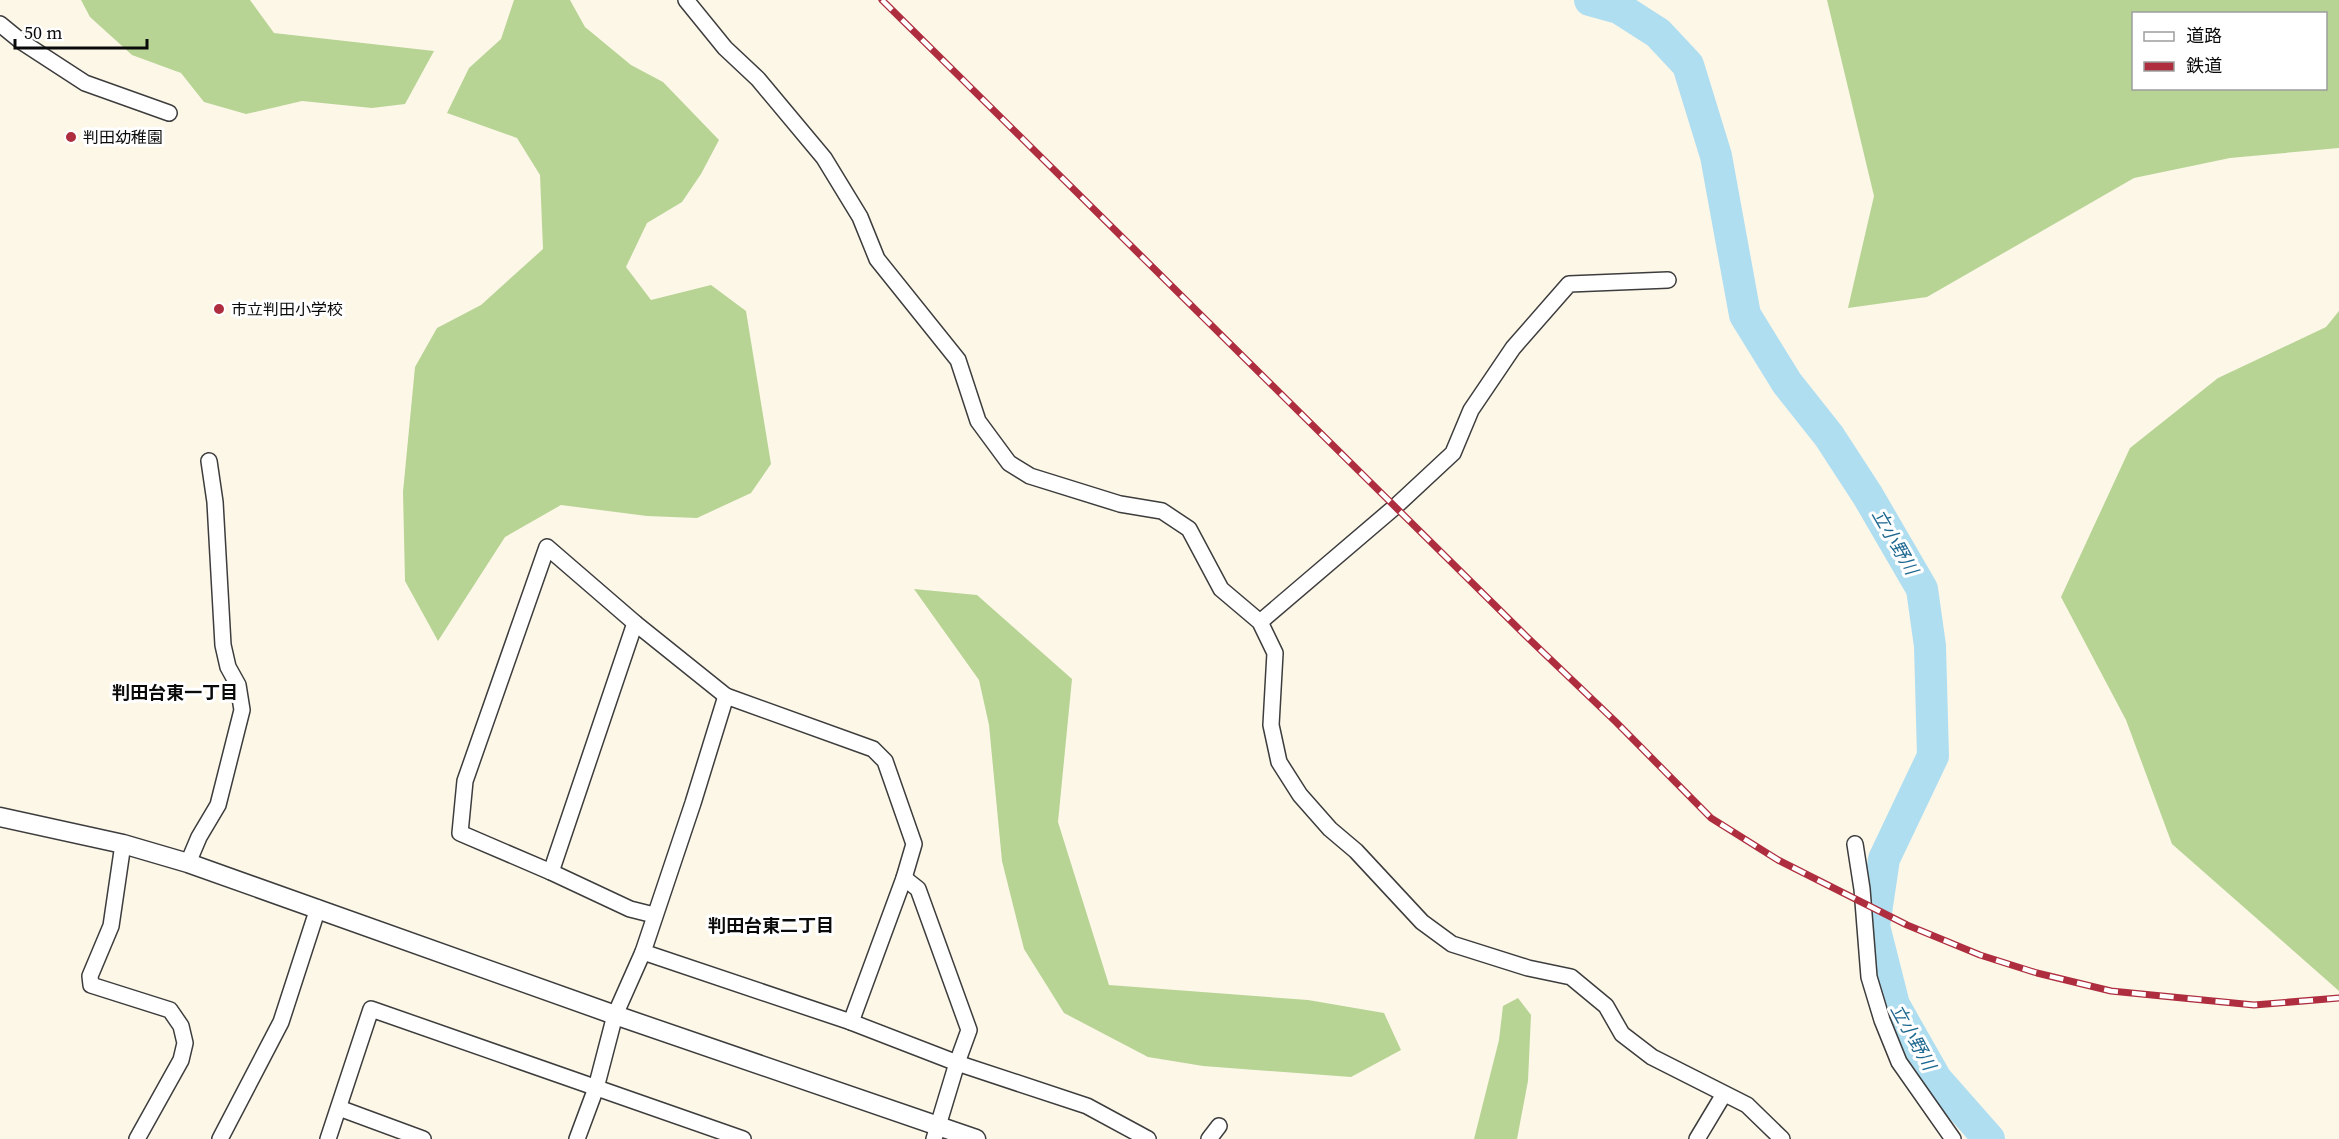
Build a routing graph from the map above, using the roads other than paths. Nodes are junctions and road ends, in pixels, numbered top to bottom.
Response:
1 (686, 0) edge
2 (0, 24) edge
3 (170, 113) dead end
4 (1668, 280) dead end
5 (209, 461) dead end
6 (635, 622) junction
7 (1260, 622) junction
8 (726, 696) junction
9 (0, 817) edge
10 (123, 844) junction
11 (1855, 844) dead end
12 (188, 863) junction
13 (551, 872) junction
14 (904, 878) junction
15 (318, 908) junction
16 (654, 915) junction
17 (643, 952) junction
18 (615, 1015) junction
19 (851, 1022) junction
20 (957, 1063) junction
21 (596, 1088) junction
22 (1725, 1094) junction
23 (339, 1108) junction
24 (1219, 1126) dead end
25 (936, 1133) edge
26 (137, 1139) edge
27 (220, 1139) edge
28 (328, 1139) edge
29 (423, 1139) edge
30 (577, 1139) edge
31 (742, 1139) edge
32 (976, 1139) edge
33 (1148, 1139) edge
34 (1209, 1139) edge
35 (1697, 1139) edge
36 (1782, 1139) edge
37 (1953, 1139) edge

1 - 7 street
2 - 3 street
4 - 7 street
5 - 12 street
6 - 8 street
6 - 13 street
6 - 13 street
7 - 22 street
8 - 14 street
8 - 16 street
9 - 10 street
10 - 12 street
10 - 26 street
11 - 37 street
12 - 15 street
13 - 16 street
14 - 19 street
14 - 20 street
15 - 18 street
15 - 27 street
16 - 17 street
17 - 18 street
17 - 19 street
18 - 21 street
18 - 25 street
19 - 20 street
20 - 25 street
20 - 33 street
21 - 23 street
21 - 30 street
21 - 31 street
22 - 35 street
22 - 36 street
23 - 28 street
23 - 29 street
24 - 34 street
25 - 32 street

